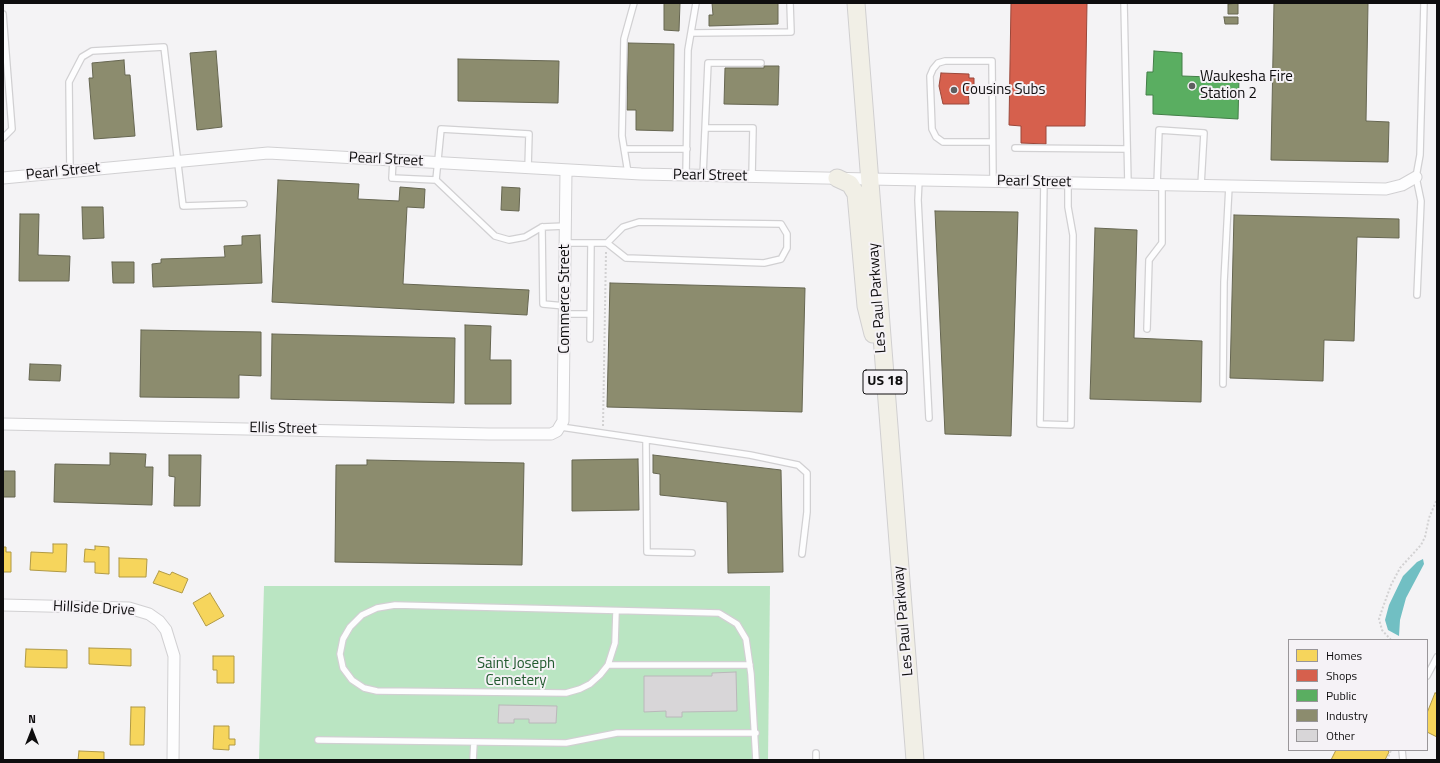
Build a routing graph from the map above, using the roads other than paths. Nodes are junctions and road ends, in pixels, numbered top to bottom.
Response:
1 (634, 3) edge
2 (696, 3) edge
3 (790, 3) edge
4 (856, 3) edge
5 (1124, 3) edge
6 (1424, 3) edge
7 (3, 14) edge
8 (691, 33) junction
9 (761, 63) dead end
10 (706, 128) junction
11 (3, 138) edge
12 (992, 142) junction
13 (1015, 148) dead end
14 (624, 149) junction
15 (686, 149) junction
16 (1127, 149) junction
17 (393, 160) junction
18 (178, 161) junction
19 (438, 163) junction
20 (528, 168) junction
21 (566, 171) junction
22 (70, 172) junction
23 (628, 174) junction
24 (686, 175) junction
25 (704, 175) junction
26 (752, 176) junction
27 (1416, 177) junction
28 (3, 178) edge
29 (837, 178) junction
30 (870, 179) junction
31 (436, 180) junction
32 (919, 180) junction
33 (992, 181) junction
34 (1044, 182) junction
35 (1068, 183) junction
36 (1128, 184) junction
37 (1159, 185) junction
38 (1201, 185) junction
39 (1229, 186) junction
40 (244, 204) dead end
41 (565, 226) junction
42 (542, 227) junction
43 (565, 243) junction
44 (591, 243) junction
45 (606, 243) junction
46 (1417, 295) dead end
47 (565, 310) junction
48 (590, 314) junction
49 (1146, 329) dead end
50 (590, 338) dead end
51 (885, 381) junction
52 (1223, 384) dead end
53 (929, 418) dead end
54 (3, 424) edge
55 (561, 427) junction
56 (646, 440) junction
57 (692, 553) dead end
58 (802, 554) dead end
59 (3, 605) edge
60 (616, 612) junction
61 (1437, 657) edge
62 (608, 665) junction
63 (750, 665) junction
64 (1428, 674) edge
65 (756, 733) junction
66 (318, 740) dead end
67 (474, 743) junction
68 (816, 753) dead end
69 (173, 760) edge
70 (474, 760) edge
71 (756, 760) edge
72 (816, 760) edge
73 (915, 760) edge

1 - 14 lane
2 - 8 lane
3 - 8 lane
4 - 30 main road, Les Paul Parkway / US 18
5 - 16 lane
6 - 27 lane
7 - 11 lane
8 - 15 lane
9 - 10 lane
10 - 25 lane
10 - 26 lane
12 - 12 lane
12 - 33 lane
13 - 16 lane
14 - 15 lane
14 - 23 lane
15 - 24 lane
16 - 36 lane
17 - 18 street, Pearl Street
17 - 19 street, Pearl Street
17 - 31 lane
18 - 22 street, Pearl Street
18 - 22 lane
18 - 40 lane
19 - 20 street, Pearl Street
19 - 20 lane
19 - 31 lane
20 - 21 street, Pearl Street
21 - 23 street, Pearl Street
21 - 41 street, Commerce Street
22 - 28 street, Pearl Street
23 - 24 street, Pearl Street
24 - 25 street, Pearl Street
25 - 26 street, Pearl Street
26 - 29 street, Pearl Street
27 - 39 street, Pearl Street
27 - 46 lane
29 - 30 street, Pearl Street
29 - 51 main road
30 - 32 street, Pearl Street
30 - 51 main road, Les Paul Parkway / US 18
31 - 42 lane
32 - 33 street, Pearl Street
32 - 53 lane
33 - 34 street, Pearl Street
34 - 35 street, Pearl Street
34 - 35 lane
35 - 36 street, Pearl Street
36 - 37 street, Pearl Street
37 - 38 street, Pearl Street
37 - 38 lane
37 - 49 lane
38 - 39 street, Pearl Street
39 - 52 lane
41 - 42 lane
41 - 43 street, Commerce Street
42 - 47 lane
43 - 44 lane
43 - 47 street, Commerce Street
44 - 45 lane
44 - 48 lane
45 - 45 lane
47 - 48 lane
47 - 55 street, Commerce Street
48 - 50 lane
51 - 73 main road, Les Paul Parkway / US 18
54 - 55 street, Ellis Street
55 - 56 lane
56 - 57 lane
56 - 58 lane
59 - 69 street, Hillside Drive
60 - 62 lane
60 - 62 lane
60 - 63 lane
61 - 64 lane
62 - 63 lane
63 - 65 lane
65 - 67 lane
65 - 71 lane
66 - 67 lane
67 - 70 lane
68 - 72 lane

